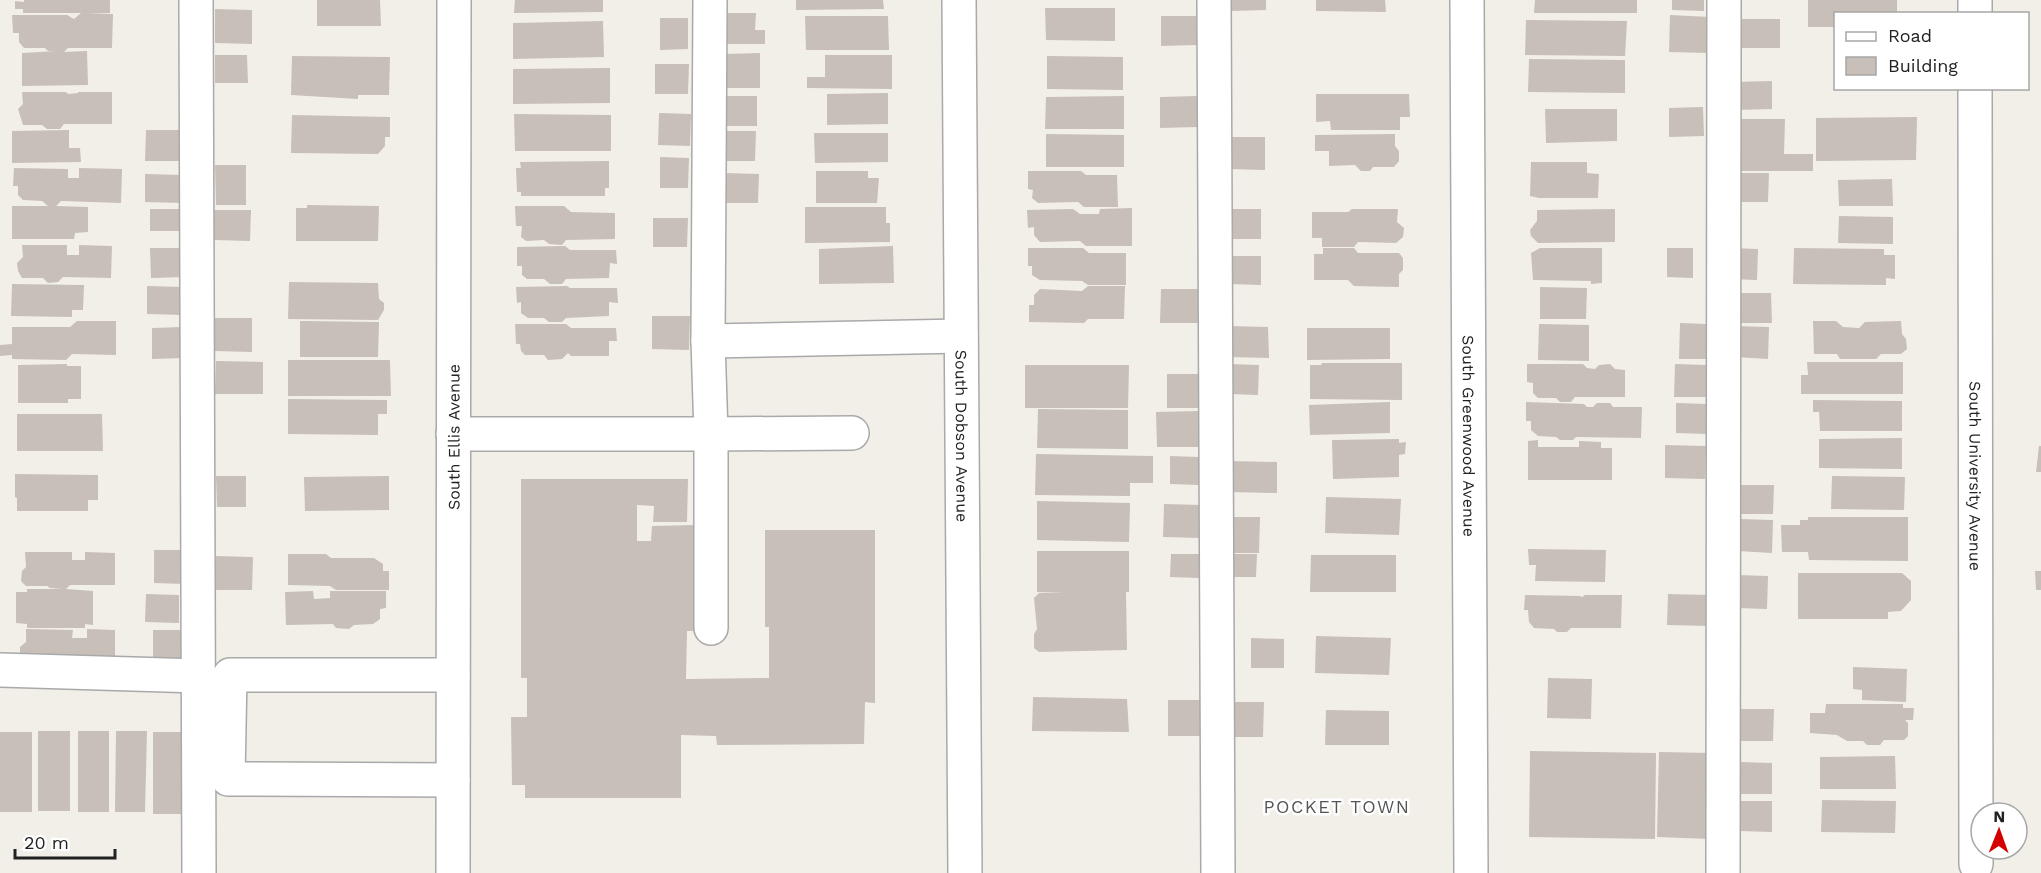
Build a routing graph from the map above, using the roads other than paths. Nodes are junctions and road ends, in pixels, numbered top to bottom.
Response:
1 (196, 0) edge
2 (454, 0) edge
3 (710, 0) edge
4 (959, 0) edge
5 (1214, 0) edge
6 (1467, 0) edge
7 (1724, 0) edge
8 (1976, 90) edge
9 (961, 336) junction
10 (708, 341) junction
11 (852, 433) dead end
12 (453, 434) junction
13 (711, 434) junction
14 (711, 628) dead end
15 (0, 670) edge
16 (453, 675) junction
17 (199, 676) junction
18 (453, 780) junction
19 (1975, 870) edge
20 (199, 873) edge
21 (453, 873) edge
22 (965, 873) edge
23 (1218, 873) edge
24 (1471, 873) edge
25 (1723, 873) edge

1 - 17 street
2 - 12 street, South Ellis Avenue
3 - 10 street
4 - 9 street, South Dobson Avenue
5 - 23 street
6 - 24 street, South Greenwood Avenue
7 - 25 street
8 - 19 street, South University Avenue
9 - 10 street
9 - 22 street, South Dobson Avenue
10 - 13 street
11 - 13 street
12 - 13 street
12 - 16 street, South Ellis Avenue
13 - 14 street
15 - 17 street
16 - 18 street, South Ellis Avenue
16 - 18 street
17 - 20 street
18 - 21 street, South Ellis Avenue

